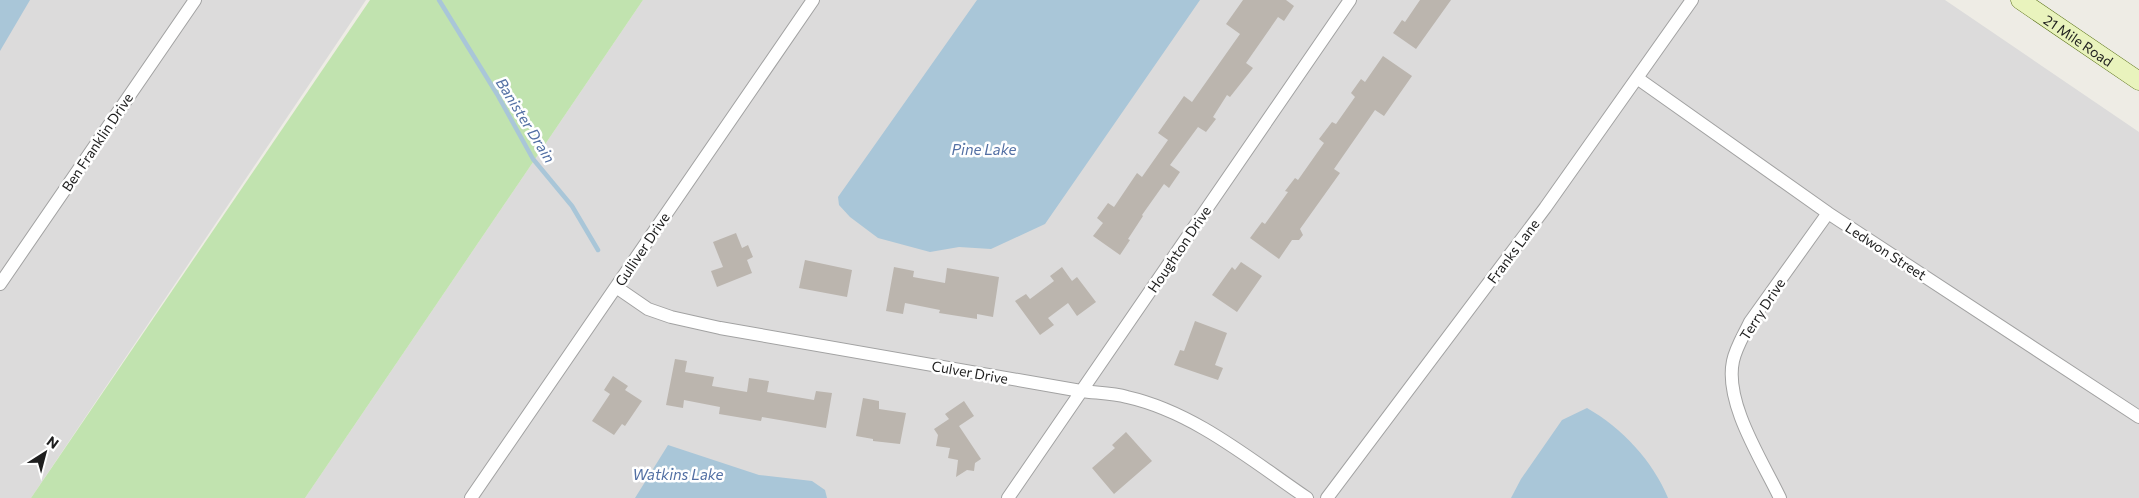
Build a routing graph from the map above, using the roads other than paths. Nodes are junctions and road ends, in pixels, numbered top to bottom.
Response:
1 (195, 0) edge
2 (813, 0) edge
3 (1350, 0) edge
4 (1692, 0) edge
5 (2020, 0) edge
6 (1636, 78) junction
7 (2139, 81) edge
8 (1828, 213) junction
9 (0, 284) edge
10 (616, 287) junction
11 (1082, 391) junction
12 (2139, 417) edge
13 (471, 498) edge
14 (1008, 498) edge
15 (1307, 498) edge
16 (1327, 498) edge
17 (1780, 498) edge

1 - 9 street, Ben Franklin Drive
2 - 10 street, Gulliver Drive
3 - 11 street, Houghton Drive
4 - 6 street, Franks Lane
5 - 7 street, 21 Mile Road
6 - 8 street, Ledwon Street
6 - 16 street, Franks Lane
8 - 12 street, Ledwon Street
8 - 17 street, Terry Drive
10 - 11 street, Culver Drive
10 - 13 street, Gulliver Drive
11 - 14 street, Houghton Drive
11 - 15 street, Culver Drive

